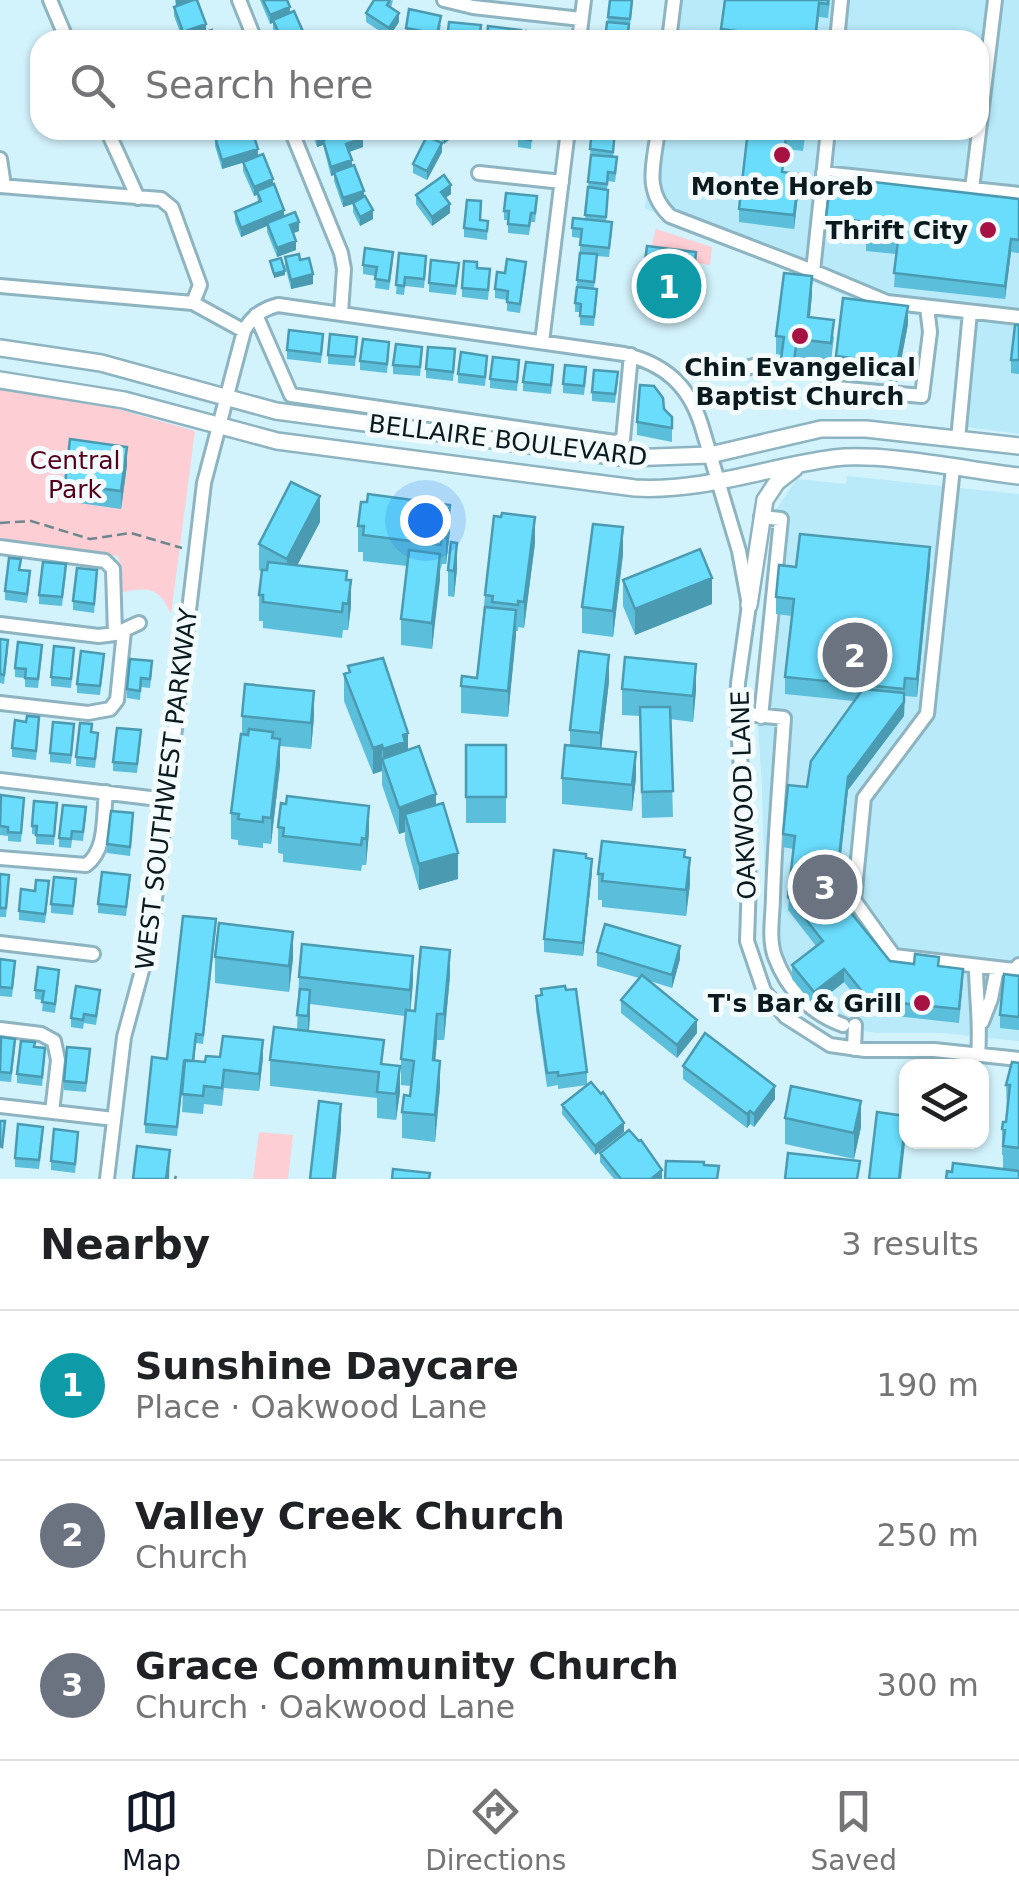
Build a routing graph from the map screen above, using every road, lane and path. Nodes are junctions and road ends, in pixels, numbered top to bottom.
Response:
1 (50, 0) edge
2 (239, 0) edge
3 (444, 0) edge
4 (584, 0) edge
5 (674, 0) edge
6 (842, 0) edge
7 (995, 0) edge
8 (581, 19) junction
9 (63, 30) edge
10 (251, 30) edge
11 (580, 30) edge
12 (670, 30) edge
13 (838, 30) edge
14 (989, 49) edge
15 (112, 140) edge
16 (295, 140) edge
17 (567, 140) edge
18 (657, 140) edge
19 (827, 140) edge
20 (978, 140) edge
21 (0, 159) edge
22 (480, 172) dead end
23 (823, 173) junction
24 (562, 182) junction
25 (2, 186) edge
26 (972, 189) junction
27 (1019, 194) edge
28 (138, 198) junction
29 (812, 271) junction
30 (0, 286) edge
31 (193, 303) junction
32 (927, 306) junction
33 (970, 312) junction
34 (341, 313) junction
35 (256, 315) junction
36 (1019, 317) edge
37 (244, 331) junction
38 (542, 342) junction
39 (0, 348) edge
40 (632, 356) junction
41 (744, 369) dead end
42 (812, 370) dead end
43 (0, 380) edge
44 (815, 392) dead end
45 (224, 398) junction
46 (217, 427) junction
47 (958, 438) junction
48 (1019, 446) edge
49 (710, 456) junction
50 (800, 464) junction
51 (953, 468) junction
52 (1019, 476) edge
53 (717, 482) junction
54 (761, 517) junction
55 (0, 524) edge
56 (0, 548) edge
57 (184, 549) dead end
58 (749, 605) junction
59 (139, 623) dead end
60 (0, 624) edge
61 (120, 632) junction
62 (740, 669) junction
63 (766, 673) junction
64 (0, 702) edge
65 (738, 714) junction
66 (762, 716) junction
67 (0, 780) edge
68 (106, 792) junction
69 (167, 800) junction
70 (0, 858) edge
71 (0, 943) edge
72 (93, 954) dead end
73 (1019, 965) edge
74 (976, 966) junction
75 (998, 968) junction
76 (980, 1025) junction
77 (0, 1029) edge
78 (854, 1049) junction
79 (978, 1054) junction
80 (1019, 1059) edge
81 (0, 1106) edge
82 (52, 1112) junction
83 (114, 1119) junction
84 (107, 1179) edge

1 - 9 street
2 - 10 street
3 - 8 street
4 - 8 street
5 - 12 street
6 - 13 street
7 - 14 street
8 - 11 street
15 - 28 street
16 - 34 street
17 - 24 street
18 - 29 street
19 - 23 street
20 - 26 street
21 - 25 street
22 - 24 street
23 - 26 street
23 - 29 street
24 - 38 street
25 - 28 street
26 - 27 street
28 - 31 street
29 - 32 street
30 - 31 street
31 - 37 street
32 - 33 street
32 - 44 street
33 - 36 street
33 - 47 street
34 - 35 street, OAKWOOD LANE
34 - 38 street, OAKWOOD LANE
35 - 37 street
35 - 40 street
37 - 45 street
38 - 40 street, OAKWOOD LANE
39 - 45 main road, BELLAIRE BOULEVARD
40 - 49 street, OAKWOOD LANE
41 - 42 street
43 - 46 main road, BELLAIRE BOULEVARD
45 - 46 street, WEST SOUTHWEST PARKWAY
45 - 49 main road, BELLAIRE BOULEVARD
46 - 53 main road, BELLAIRE BOULEVARD
46 - 69 street, WEST SOUTHWEST PARKWAY
47 - 48 main road, BELLAIRE BOULEVARD
47 - 49 main road, BELLAIRE BOULEVARD
47 - 51 main road
49 - 53 street, OAKWOOD LANE
50 - 51 main road, BELLAIRE BOULEVARD
50 - 53 main road, BELLAIRE BOULEVARD
50 - 54 main road
51 - 52 main road, BELLAIRE BOULEVARD
51 - 74 street
53 - 58 street, OAKWOOD LANE
54 - 58 main road
54 - 63 street
55 - 57 path
56 - 61 street
58 - 62 street, OAKWOOD LANE
59 - 61 street
60 - 61 street
61 - 64 street
62 - 63 street
62 - 65 street, OAKWOOD LANE
63 - 66 street
65 - 66 street
65 - 78 street, OAKWOOD LANE
66 - 78 street
67 - 68 street
68 - 69 street
68 - 70 street
69 - 83 street, WEST SOUTHWEST PARKWAY
71 - 72 street
73 - 75 street
74 - 75 street
74 - 76 street
75 - 76 street
76 - 79 street
77 - 82 street
78 - 79 street, OAKWOOD LANE
79 - 80 street, OAKWOOD LANE
81 - 82 street
82 - 83 street
83 - 84 street, WEST SOUTHWEST PARKWAY

